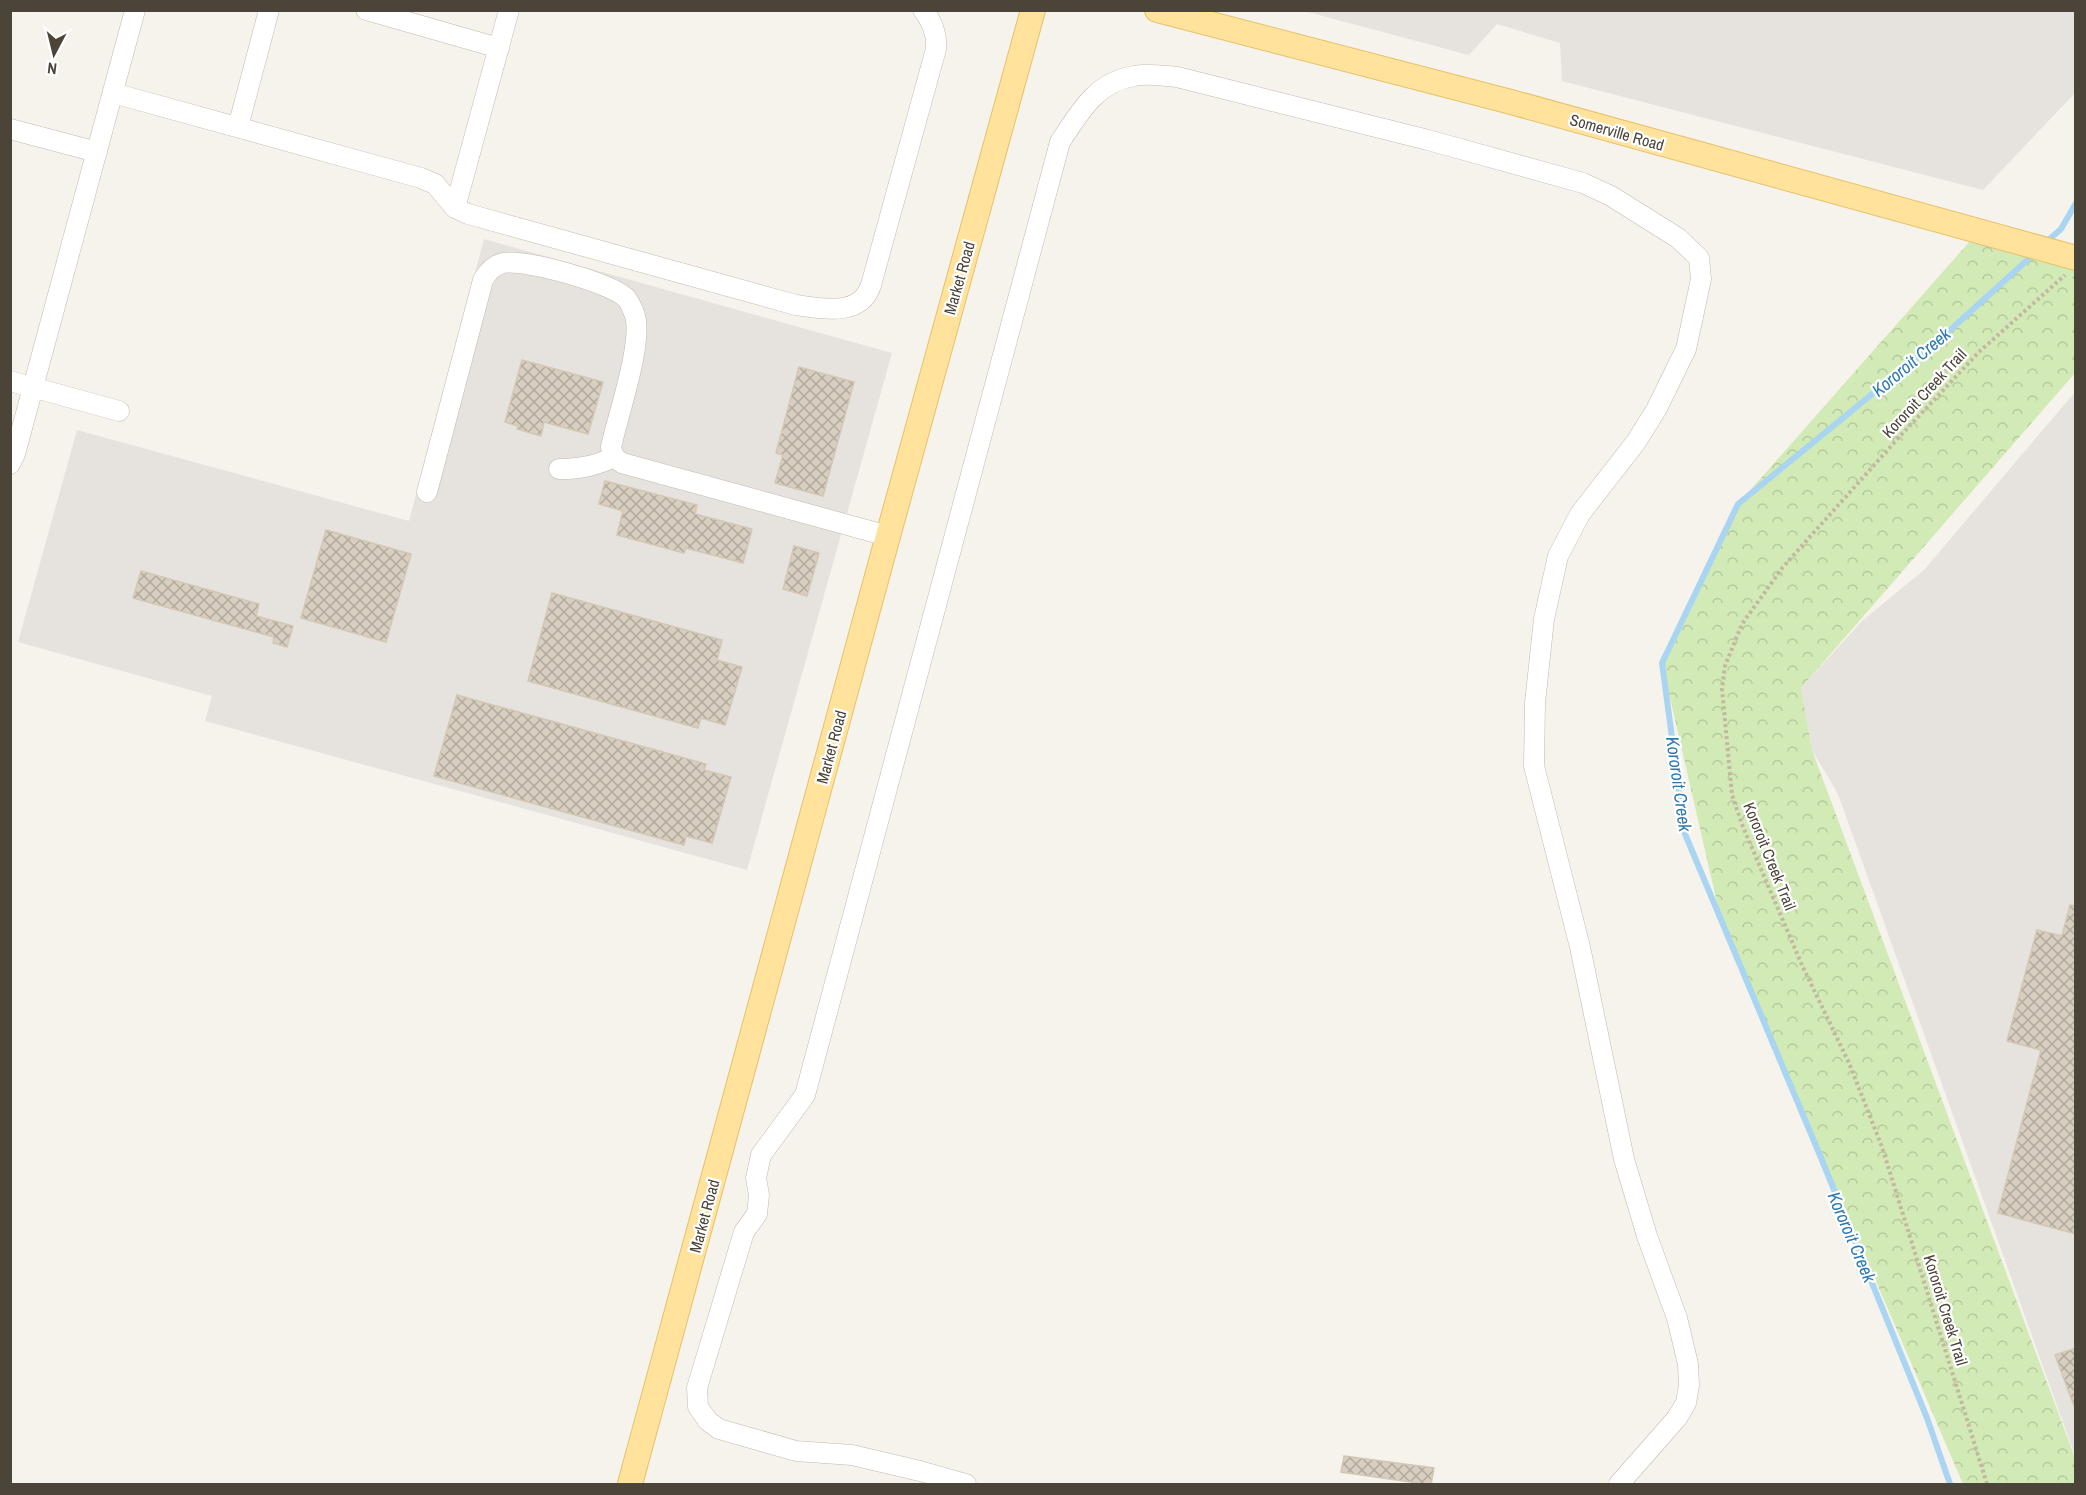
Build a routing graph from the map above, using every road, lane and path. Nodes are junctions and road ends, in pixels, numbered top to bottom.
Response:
1 (135, 10) edge
2 (269, 10) edge
3 (366, 10) edge
4 (509, 10) edge
5 (923, 10) edge
6 (1033, 10) edge
7 (1157, 10) edge
8 (499, 48) junction
9 (113, 93) junction
10 (238, 127) junction
11 (10, 129) edge
12 (97, 152) junction
13 (455, 208) junction
14 (2072, 265) edge
15 (10, 381) edge
16 (33, 387) junction
17 (119, 411) dead end
18 (614, 457) junction
19 (10, 464) edge
20 (559, 469) dead end
21 (427, 492) dead end
22 (888, 536) junction
23 (630, 1485) edge
24 (966, 1485) edge
25 (1619, 1485) edge
26 (1987, 1485) edge

1 - 9 street
2 - 10 street
3 - 8 street
4 - 8 street
5 - 13 street
6 - 22 main road, Market Road
7 - 14 main road, Somerville Road
8 - 13 street
9 - 10 street
9 - 12 street
10 - 13 street
11 - 12 street
12 - 16 street
14 - 26 path, Kororoit Creek Trail
15 - 16 street
16 - 17 street
16 - 19 street
18 - 20 street
18 - 21 street
18 - 22 street
22 - 23 main road, Market Road
24 - 25 street

